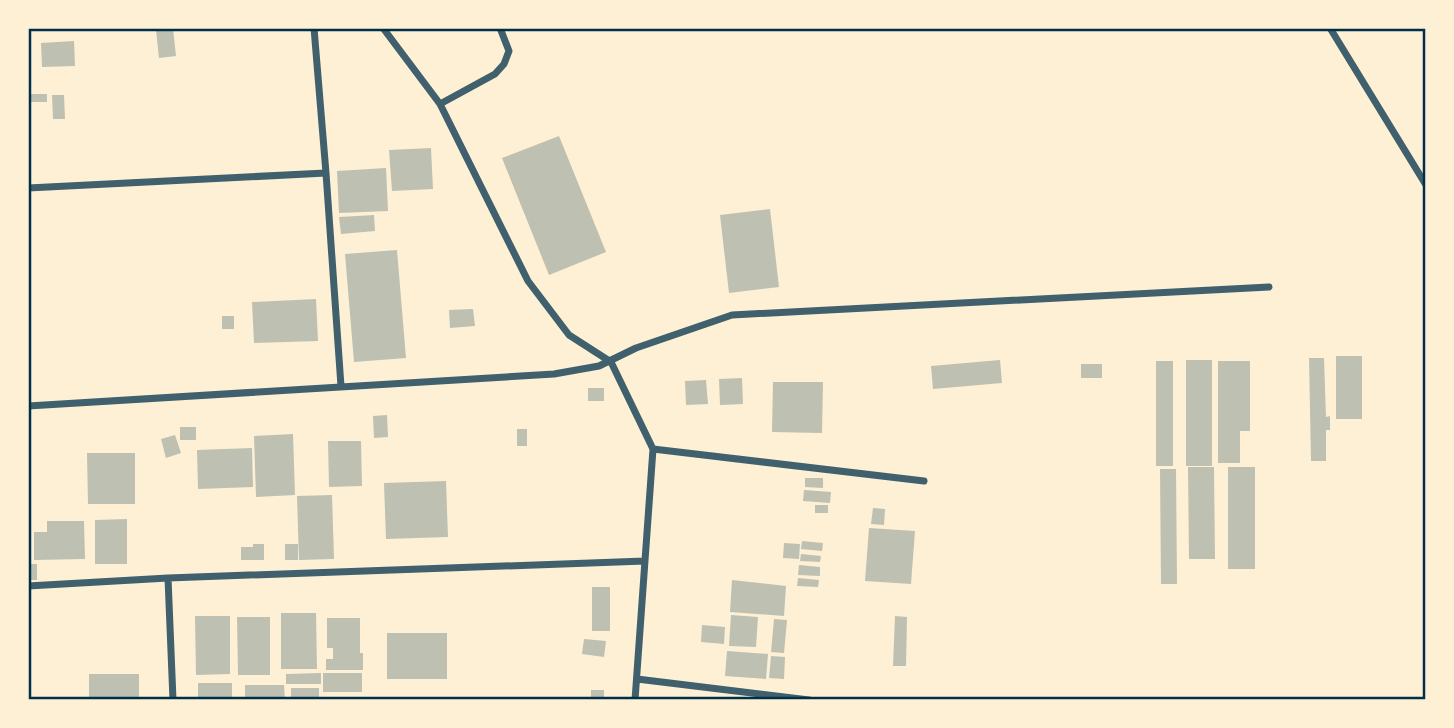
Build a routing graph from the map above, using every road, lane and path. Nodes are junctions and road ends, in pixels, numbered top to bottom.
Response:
1 (314, 28) edge
2 (383, 28) edge
3 (500, 28) edge
4 (1330, 28) edge
5 (440, 104) junction
6 (326, 173) junction
7 (1426, 185) edge
8 (28, 188) edge
9 (1269, 287) dead end
10 (611, 362) junction
11 (341, 386) junction
12 (28, 406) edge
13 (653, 449) junction
14 (924, 481) dead end
15 (645, 561) junction
16 (168, 578) junction
17 (28, 586) edge
18 (637, 679) junction
19 (173, 700) edge
20 (635, 700) edge
21 (809, 700) edge

1 - 6 street
2 - 5 street
3 - 5 street
4 - 7 street
5 - 10 street
6 - 8 street
6 - 11 street
9 - 10 street
10 - 11 street
10 - 13 street
11 - 12 street
13 - 14 street
13 - 15 street
15 - 16 street
15 - 18 street
16 - 17 street
16 - 19 street
18 - 20 street
18 - 21 street

